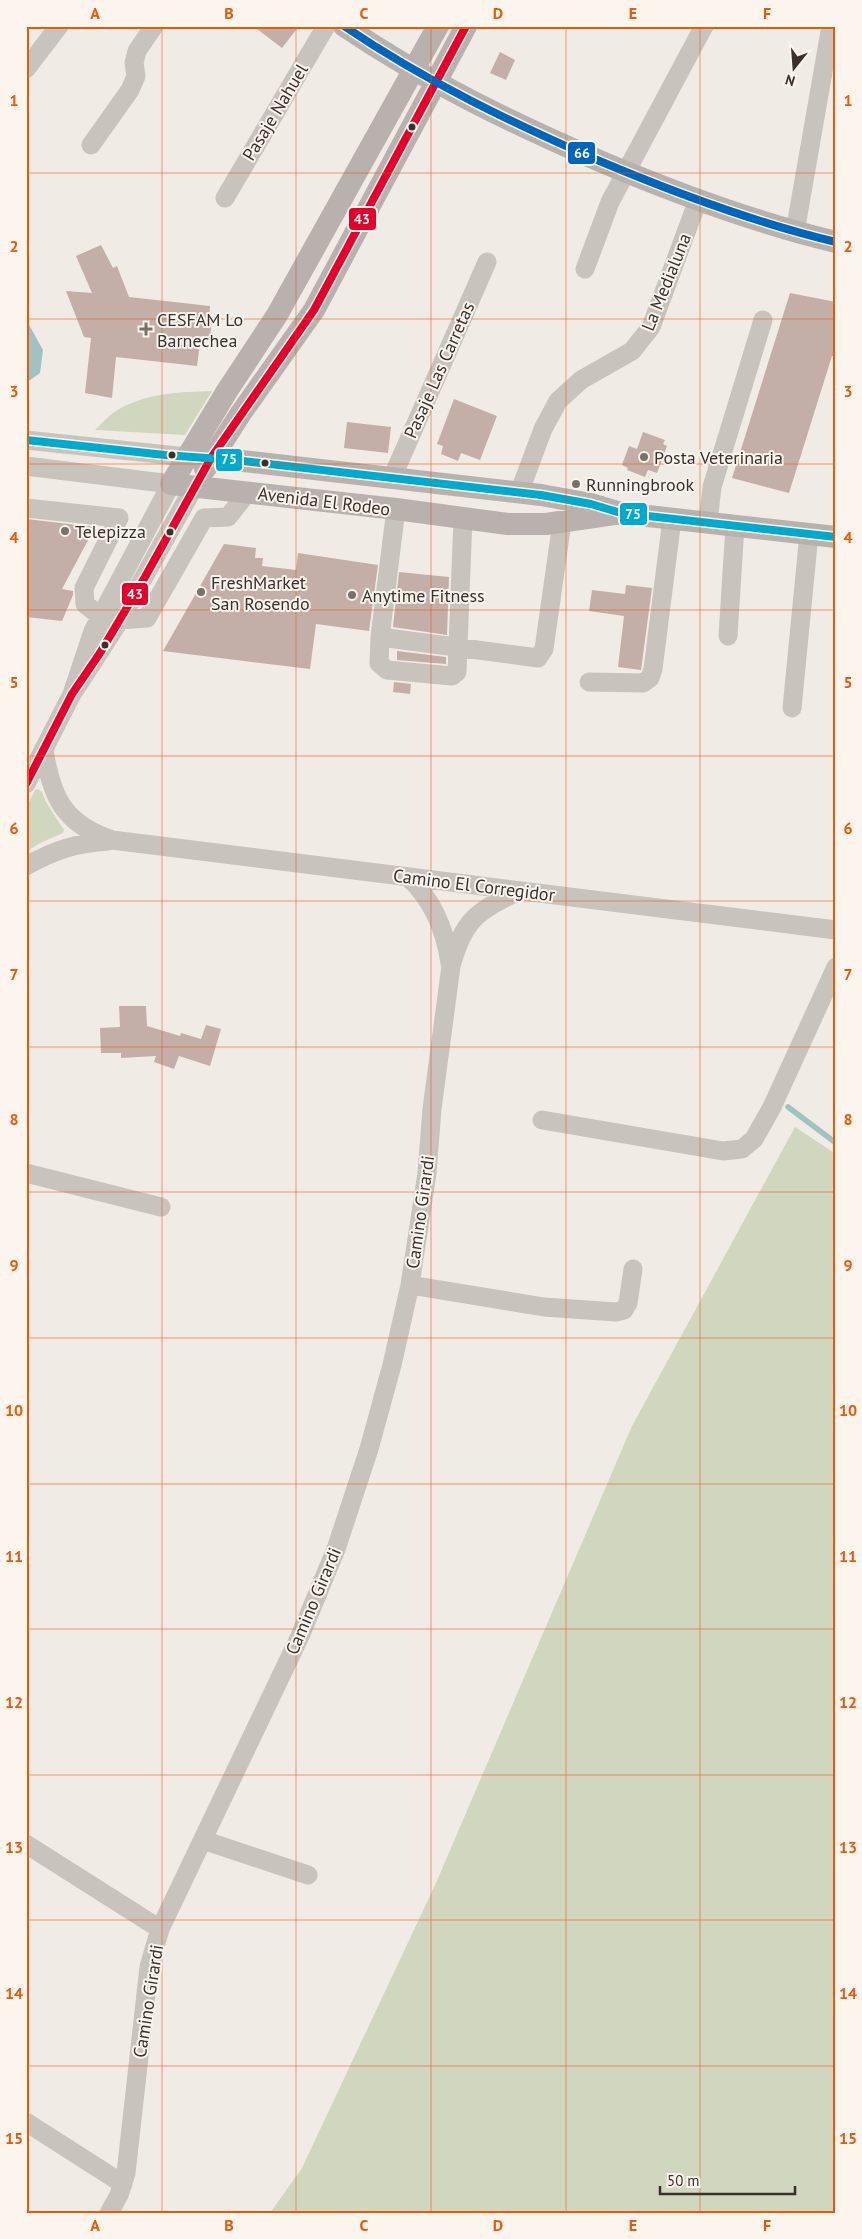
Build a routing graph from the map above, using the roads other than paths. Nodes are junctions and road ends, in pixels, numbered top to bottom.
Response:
1 (59, 26) edge
2 (154, 26) edge
3 (326, 26) edge
4 (344, 26) edge
5 (438, 26) edge
6 (466, 26) edge
7 (704, 26) edge
8 (831, 26) edge
9 (26, 69) edge
10 (414, 71) junction
11 (436, 83) junction
12 (91, 145) dead end
13 (627, 172) junction
14 (224, 198) dead end
15 (698, 200) junction
16 (794, 232) junction
17 (836, 242) edge
18 (487, 262) dead end
19 (584, 270) dead end
20 (763, 320) dead end
21 (26, 440) edge
22 (187, 457) junction
23 (211, 458) junction
24 (26, 466) edge
25 (392, 478) junction
26 (171, 484) junction
27 (194, 487) junction
28 (248, 492) junction
29 (519, 493) junction
30 (26, 508) edge
31 (396, 509) junction
32 (621, 513) junction
33 (463, 518) junction
34 (672, 519) junction
35 (562, 522) junction
36 (708, 523) junction
37 (735, 526) junction
38 (809, 534) junction
39 (836, 537) edge
40 (160, 549) junction
41 (181, 558) junction
42 (100, 616) junction
43 (120, 620) junction
44 (728, 636) dead end
45 (380, 637) junction
46 (458, 647) junction
47 (589, 682) dead end
48 (72, 694) junction
49 (792, 708) dead end
50 (44, 749) junction
51 (26, 784) edge
52 (67, 814) junction
53 (112, 840) junction
54 (58, 850) junction
55 (26, 866) edge
56 (408, 877) junction
57 (518, 890) junction
58 (836, 930) edge
59 (450, 966) junction
60 (836, 968) edge
61 (542, 1120) dead end
62 (26, 1173) edge
63 (161, 1207) dead end
64 (633, 1269) dead end
65 (410, 1285) junction
66 (203, 1840) junction
67 (26, 1844) edge
68 (308, 1875) dead end
69 (160, 1929) junction
70 (26, 2122) edge
71 (123, 2184) junction
72 (109, 2213) edge

1 - 9 street
2 - 12 street
3 - 14 street, Pasaje Nahuel
4 - 10 main road
5 - 10 main road
6 - 11 main road
7 - 13 street
8 - 16 street
10 - 11 main road
10 - 22 main road
11 - 13 main road
11 - 23 main road
13 - 15 main road
13 - 19 street
15 - 16 main road
15 - 29 street, La Medialuna
16 - 17 main road
18 - 25 street, Pasaje Las Carretas
20 - 36 street
21 - 22 street, Avenida El Rodeo
22 - 23 main road, Avenida El Rodeo
22 - 26 main road
23 - 25 main road, Avenida El Rodeo
23 - 27 main road
24 - 26 street, Avenida El Rodeo
25 - 29 main road, Avenida El Rodeo
26 - 27 main road, Avenida El Rodeo
26 - 42 street
27 - 28 main road, Avenida El Rodeo
27 - 40 street
28 - 31 main road, Avenida El Rodeo
28 - 41 street
29 - 32 main road, Avenida El Rodeo
30 - 42 street
31 - 33 main road, Avenida El Rodeo
31 - 45 street
32 - 34 main road, Avenida El Rodeo
32 - 35 main road, Avenida El Rodeo
33 - 35 main road, Avenida El Rodeo
33 - 46 street
34 - 36 main road, Avenida El Rodeo
34 - 47 street
35 - 46 street
36 - 37 main road, Avenida El Rodeo
37 - 38 main road, Avenida El Rodeo
37 - 44 street
38 - 39 main road, Avenida El Rodeo
38 - 49 street
40 - 41 street
40 - 43 street
41 - 43 street
42 - 48 street
43 - 48 street
45 - 46 street
45 - 46 street
48 - 50 street
50 - 51 street
50 - 52 street, Camino El Corregidor
52 - 53 street, Camino El Corregidor
52 - 54 street
53 - 54 street, Camino El Corregidor
53 - 56 street, Camino El Corregidor
54 - 55 street, Camino El Corregidor
56 - 57 street, Camino El Corregidor
56 - 59 street, Camino Girardi
57 - 58 street, Camino El Corregidor
57 - 59 street, Camino Girardi
59 - 65 street, Camino Girardi
60 - 61 street
62 - 63 street
64 - 65 street
65 - 66 street, Camino Girardi
66 - 68 street
66 - 69 street, Camino Girardi
67 - 69 street
69 - 71 street, Camino Girardi
70 - 71 street
71 - 72 street, Camino Girardi

